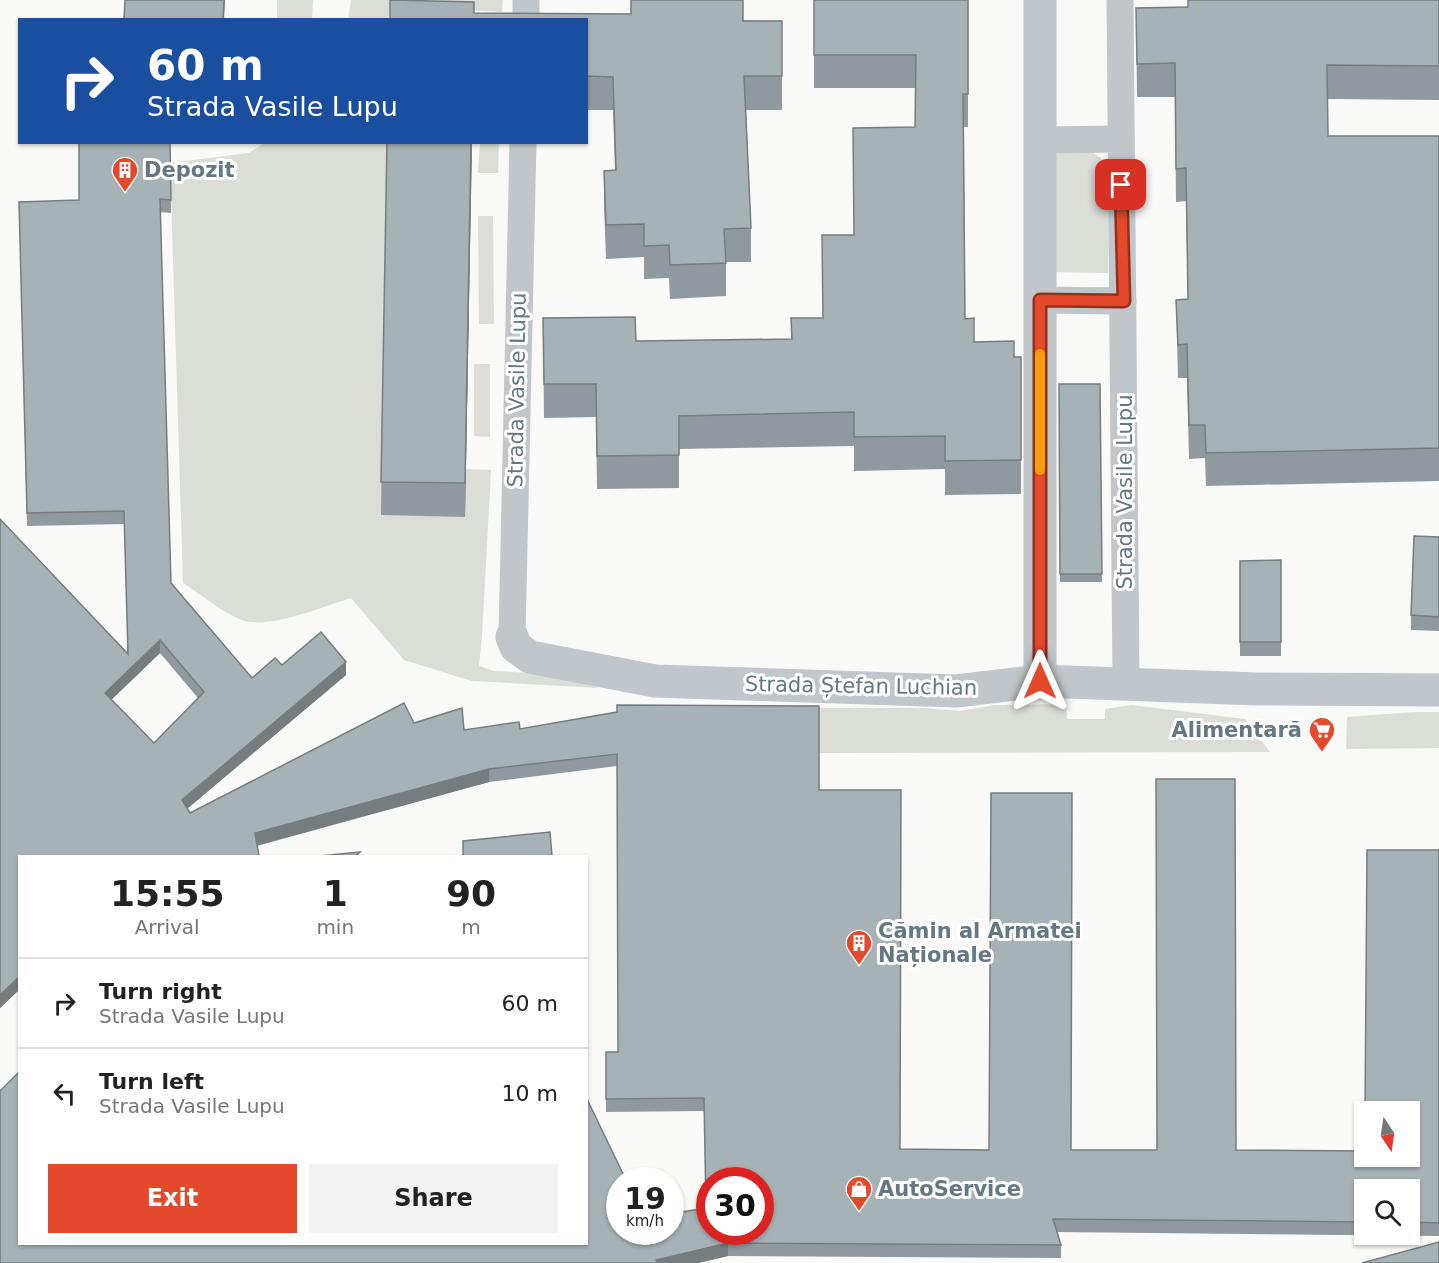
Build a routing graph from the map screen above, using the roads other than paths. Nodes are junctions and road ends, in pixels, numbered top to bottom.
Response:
1 (526, 0) edge
2 (1040, 0) edge
3 (1120, 0) edge
4 (526, 18) edge
5 (1120, 139) junction
6 (1040, 140) junction
7 (523, 144) edge
8 (1040, 300) junction
9 (1124, 301) junction
10 (512, 637) joint
11 (1040, 681) junction
12 (1126, 683) junction
13 (1439, 690) edge

1 - 4 lane
2 - 6 street
3 - 5 lane, Strada Vasile Lupu
5 - 6 lane
5 - 9 lane, Strada Vasile Lupu
6 - 8 street
7 - 10 lane, Strada Vasile Lupu
8 - 9 lane
8 - 11 street
9 - 12 lane, Strada Vasile Lupu
10 - 11 street, Strada Ștefan Luchian
11 - 12 street, Strada Ștefan Luchian
12 - 13 street, Strada Ștefan Luchian

